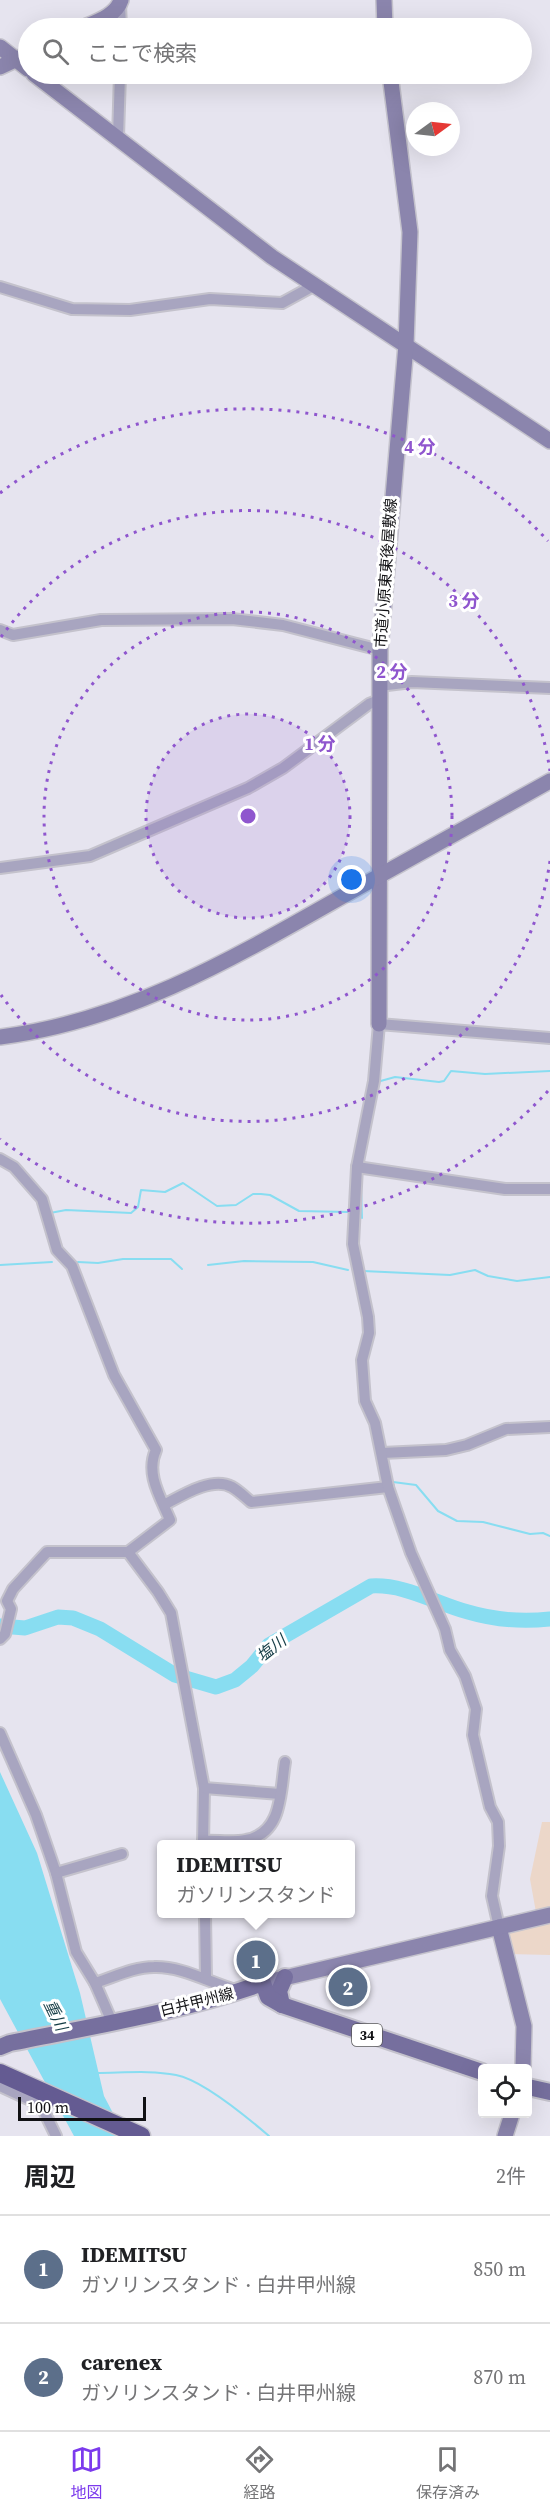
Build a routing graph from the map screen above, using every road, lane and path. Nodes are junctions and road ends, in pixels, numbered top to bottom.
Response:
1 (384, 0) edge
2 (121, 2) edge
3 (104, 18) edge
4 (121, 18) edge
5 (385, 18) edge
6 (0, 47) edge
7 (18, 58) edge
8 (18, 62) edge
9 (0, 67) edge
10 (47, 84) edge
11 (120, 84) edge
12 (391, 84) edge
13 (118, 137) junction
14 (315, 285) junction
15 (0, 287) edge
16 (406, 345) junction
17 (550, 441) edge
18 (0, 630) edge
19 (380, 650) junction
20 (550, 688) edge
21 (379, 693) junction
22 (550, 781) edge
23 (0, 868) edge
24 (381, 875) junction
25 (379, 1024) junction
26 (0, 1037) edge
27 (550, 1038) edge
28 (0, 1159) edge
29 (361, 1168) junction
30 (550, 1189) edge
31 (550, 1427) edge
32 (382, 1453) junction
33 (388, 1487) junction
34 (164, 1505) junction
35 (128, 1552) junction
36 (6, 1603) edge
37 (3, 1636) edge
38 (0, 1733) edge
39 (285, 1762) dead end
40 (204, 1788) junction
41 (280, 1794) junction
42 (203, 1840) edge
43 (246, 1840) edge
44 (122, 1854) dead end
45 (56, 1873) junction
46 (550, 1915) edge
47 (205, 1918) edge
48 (500, 1927) junction
49 (285, 1977) junction
50 (206, 1978) junction
51 (95, 1983) junction
52 (263, 1983) junction
53 (239, 1991) junction
54 (282, 2005) junction
55 (109, 2023) junction
56 (5, 2045) edge
57 (524, 2064) edge
58 (478, 2070) edge
59 (0, 2073) edge
60 (0, 2086) edge
61 (532, 2088) edge
62 (550, 2092) edge
63 (511, 2118) edge
64 (56, 2136) edge
65 (141, 2136) edge
66 (505, 2136) edge

1 - 5 street
2 - 3 street
2 - 4 street
6 - 7 street
8 - 9 street
10 - 13 street
11 - 13 street
12 - 16 street, 市道小原東東後屋敷線
13 - 14 street
14 - 15 street
14 - 16 street
16 - 17 street
16 - 19 street, 市道小原東東後屋敷線
18 - 19 street
19 - 21 street, 市道小原東東後屋敷線
20 - 21 street
21 - 23 street
21 - 24 street, 市道小原東東後屋敷線
22 - 24 street
24 - 25 street, 市道小原東東後屋敷線
24 - 26 street
25 - 27 street
25 - 29 street
28 - 34 street
29 - 30 street
29 - 32 street
31 - 32 street
32 - 33 street
33 - 34 street
33 - 48 street
34 - 35 street
35 - 36 street
35 - 40 street
36 - 37 street
38 - 45 street
39 - 41 street
40 - 41 street
40 - 42 street
41 - 43 street
44 - 45 street
45 - 51 street
46 - 48 street
47 - 50 street
48 - 49 street
48 - 57 street
49 - 52 street
49 - 54 main road
50 - 51 street
50 - 53 street
51 - 55 street
52 - 53 main road, 白井甲州線
52 - 54 main road
53 - 55 main road, 白井甲州線
54 - 58 main road, 34
55 - 56 main road, 白井甲州線
59 - 65 highway
60 - 64 street
61 - 62 main road
63 - 66 street

